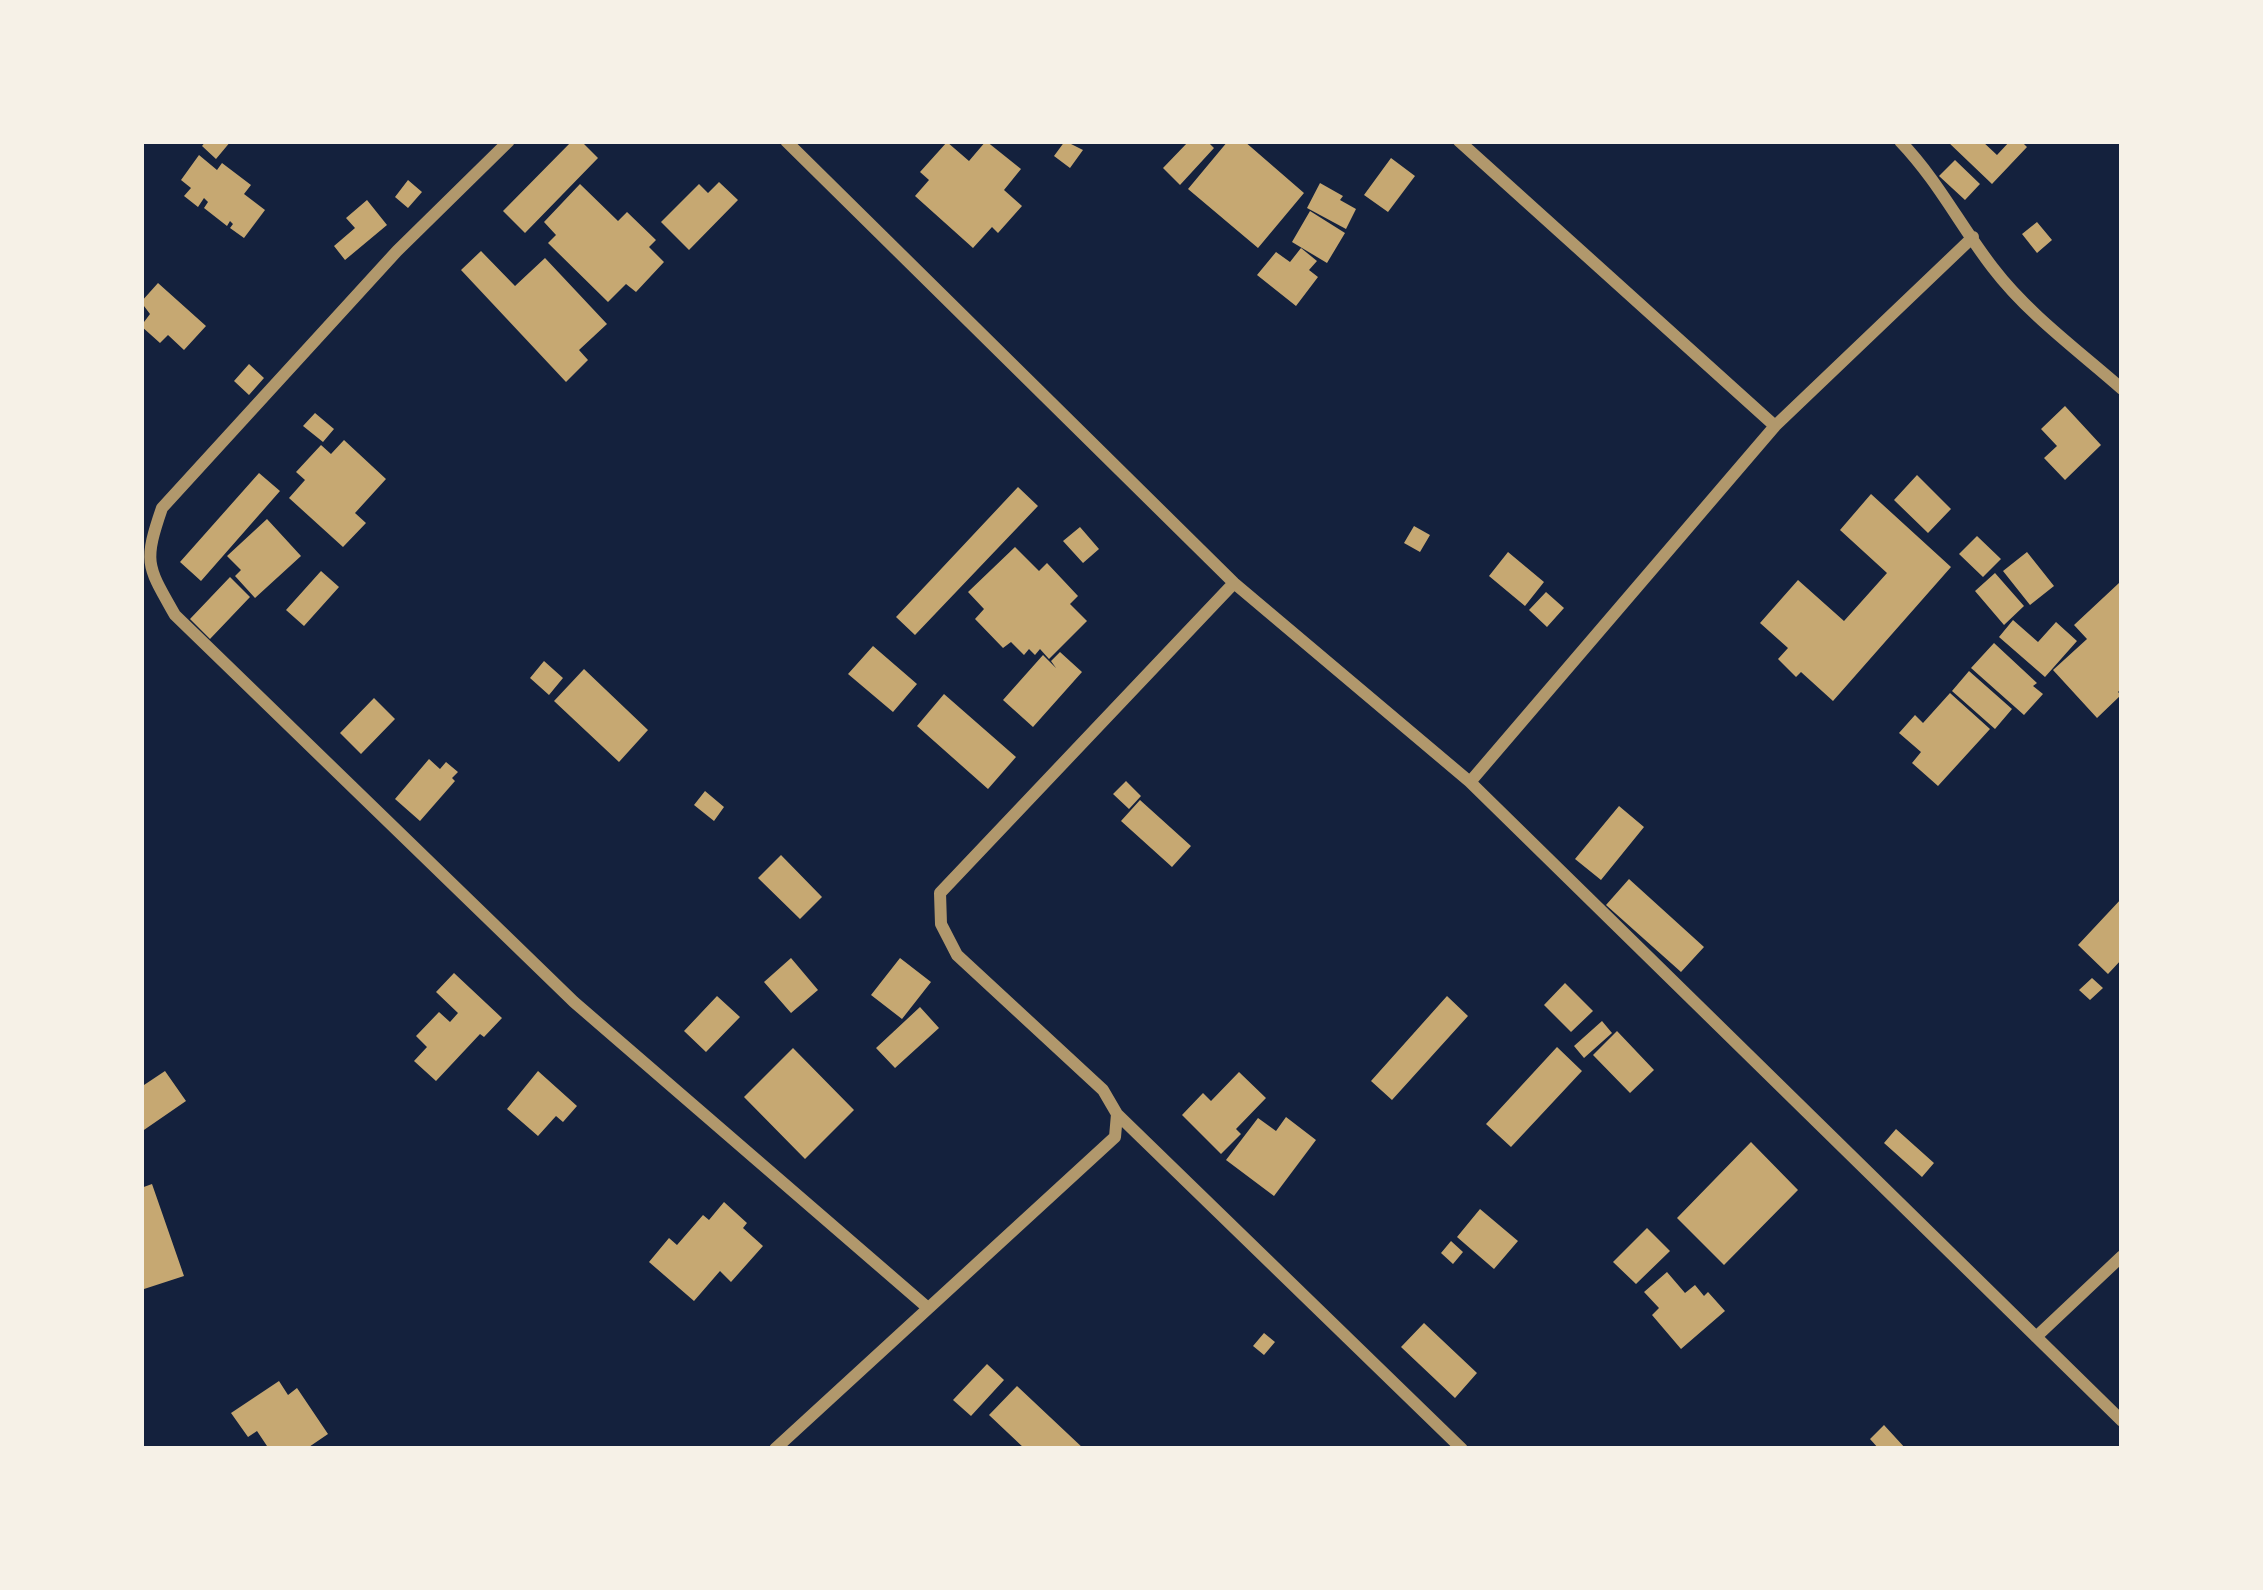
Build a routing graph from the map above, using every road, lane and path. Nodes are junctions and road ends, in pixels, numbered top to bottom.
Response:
1 (509, 141) edge
2 (786, 141) edge
3 (1459, 141) edge
4 (1900, 141) edge
5 (1973, 237) junction
6 (2122, 389) edge
7 (1775, 426) junction
8 (1234, 583) junction
9 (1470, 782) junction
10 (1118, 1114) junction
11 (2122, 1256) edge
12 (928, 1308) junction
13 (2036, 1337) junction
14 (2122, 1421) edge
15 (775, 1449) edge
16 (1462, 1449) edge

1 - 12 street
2 - 8 street
3 - 7 street
4 - 5 street
5 - 6 street
5 - 7 street
7 - 9 street
8 - 9 street
8 - 10 street
9 - 13 street
10 - 12 street
10 - 16 street
11 - 13 street
12 - 15 street
13 - 14 street

